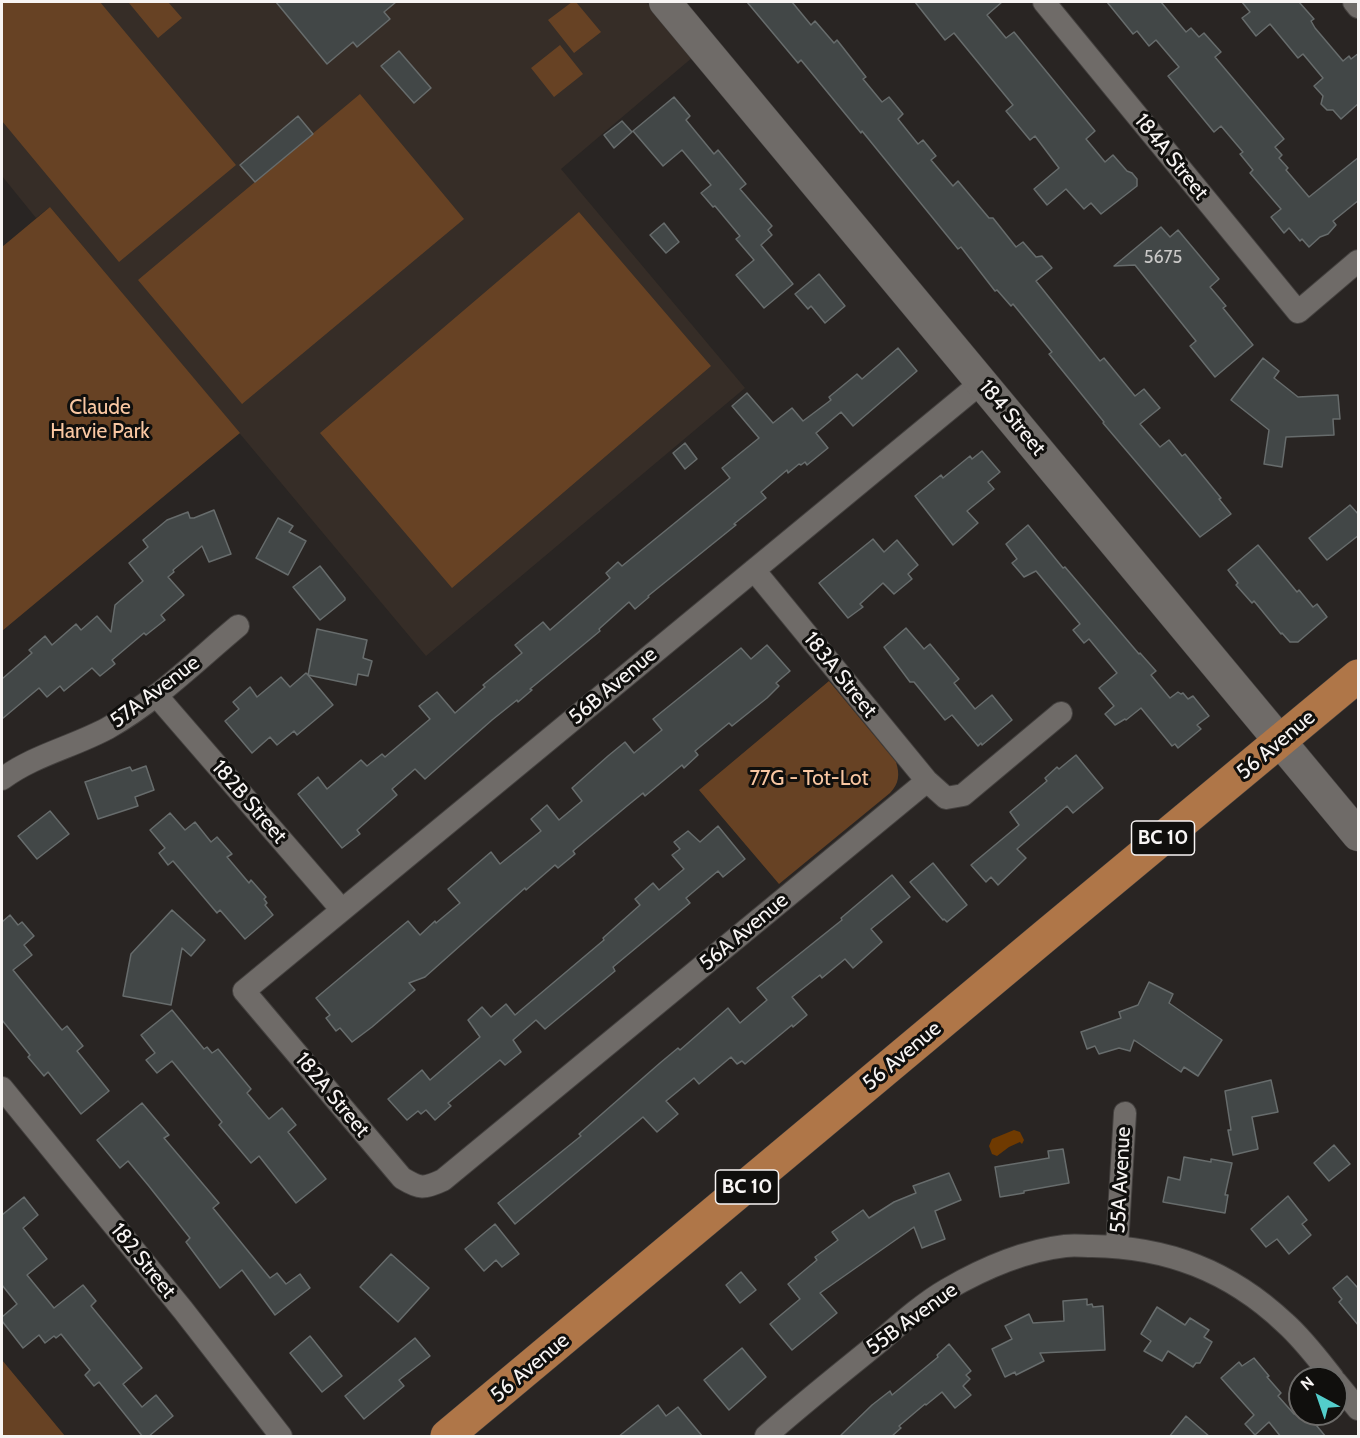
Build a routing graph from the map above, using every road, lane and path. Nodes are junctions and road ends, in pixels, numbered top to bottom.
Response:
1 (665, 2) edge
2 (1044, 2) edge
3 (1354, 2) edge
4 (1359, 7) edge
5 (1359, 261) edge
6 (982, 382) junction
7 (754, 570) junction
8 (238, 626) dead end
9 (1359, 676) edge
10 (156, 695) junction
11 (1061, 713) dead end
12 (1281, 741) junction
13 (2, 779) edge
14 (927, 781) junction
15 (1359, 835) edge
16 (342, 910) junction
17 (244, 991) joint
18 (2, 1088) edge
19 (1125, 1113) dead end
20 (427, 1187) joint
21 (1117, 1246) junction
22 (1323, 1366) edge
23 (1348, 1396) edge
24 (1359, 1409) edge
25 (281, 1437) edge
26 (447, 1437) edge
27 (766, 1437) edge

1 - 6 main road, 184 Street
2 - 5 street, 184A Street
3 - 4 street
6 - 7 street, 56B Avenue
6 - 12 main road, 184 Street
7 - 14 street, 183A Street
7 - 16 street, 56B Avenue
8 - 10 street, 57A Avenue
9 - 12 highway, 56 Avenue / BC 10
10 - 13 street, 57A Avenue
10 - 16 street, 182B Street
11 - 14 street
12 - 15 main road, 184 Street
12 - 26 highway, 56 Avenue / BC 10
14 - 20 street, 56A Avenue
16 - 17 street, 56B Avenue
17 - 20 street, 182A Street
18 - 25 street, 182 Street
19 - 21 street, 55A Avenue
21 - 22 street
21 - 27 street, 55B Avenue
23 - 24 street

